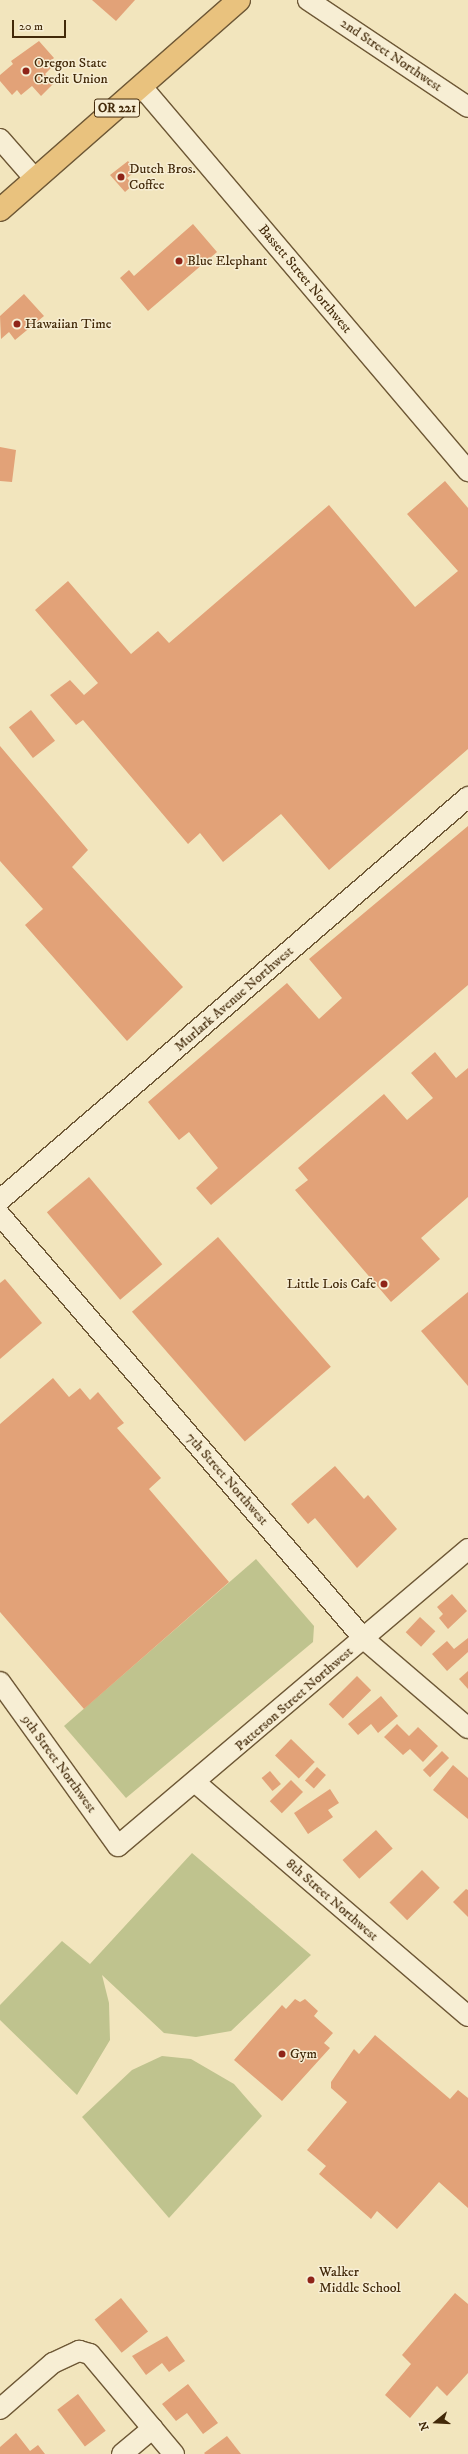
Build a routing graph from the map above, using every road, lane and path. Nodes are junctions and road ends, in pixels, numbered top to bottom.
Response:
1 (239, 0) edge
2 (311, 2) edge
3 (142, 86) junction
4 (468, 107) edge
5 (0, 139) edge
6 (35, 179) junction
7 (0, 210) edge
8 (468, 471) edge
9 (468, 797) edge
10 (0, 1200) edge
11 (0, 1215) edge
12 (468, 1549) edge
13 (364, 1639) junction
14 (0, 1682) edge
15 (468, 1728) edge
16 (196, 1783) junction
17 (118, 1846) joint
18 (468, 2016) edge
19 (0, 2409) edge
20 (153, 2428) junction
21 (122, 2454) edge
22 (174, 2454) edge

1 - 3 main road, OR 221
2 - 4 street, 2nd Street Northwest
3 - 6 main road, OR 221
3 - 8 street, Bassett Street Northwest
5 - 6 street
6 - 7 main road, OR 221
9 - 10 street, Murlark Avenue Northwest
11 - 13 street, 7th Street Northwest
12 - 13 street, Patterson Street Northwest
13 - 15 street, 7th Street Northwest
13 - 16 street, Patterson Street Northwest
14 - 17 street, 9th Street Northwest
16 - 17 street, Patterson Street Northwest
16 - 18 street, 8th Street Northwest
19 - 20 street
20 - 21 street
20 - 22 street

